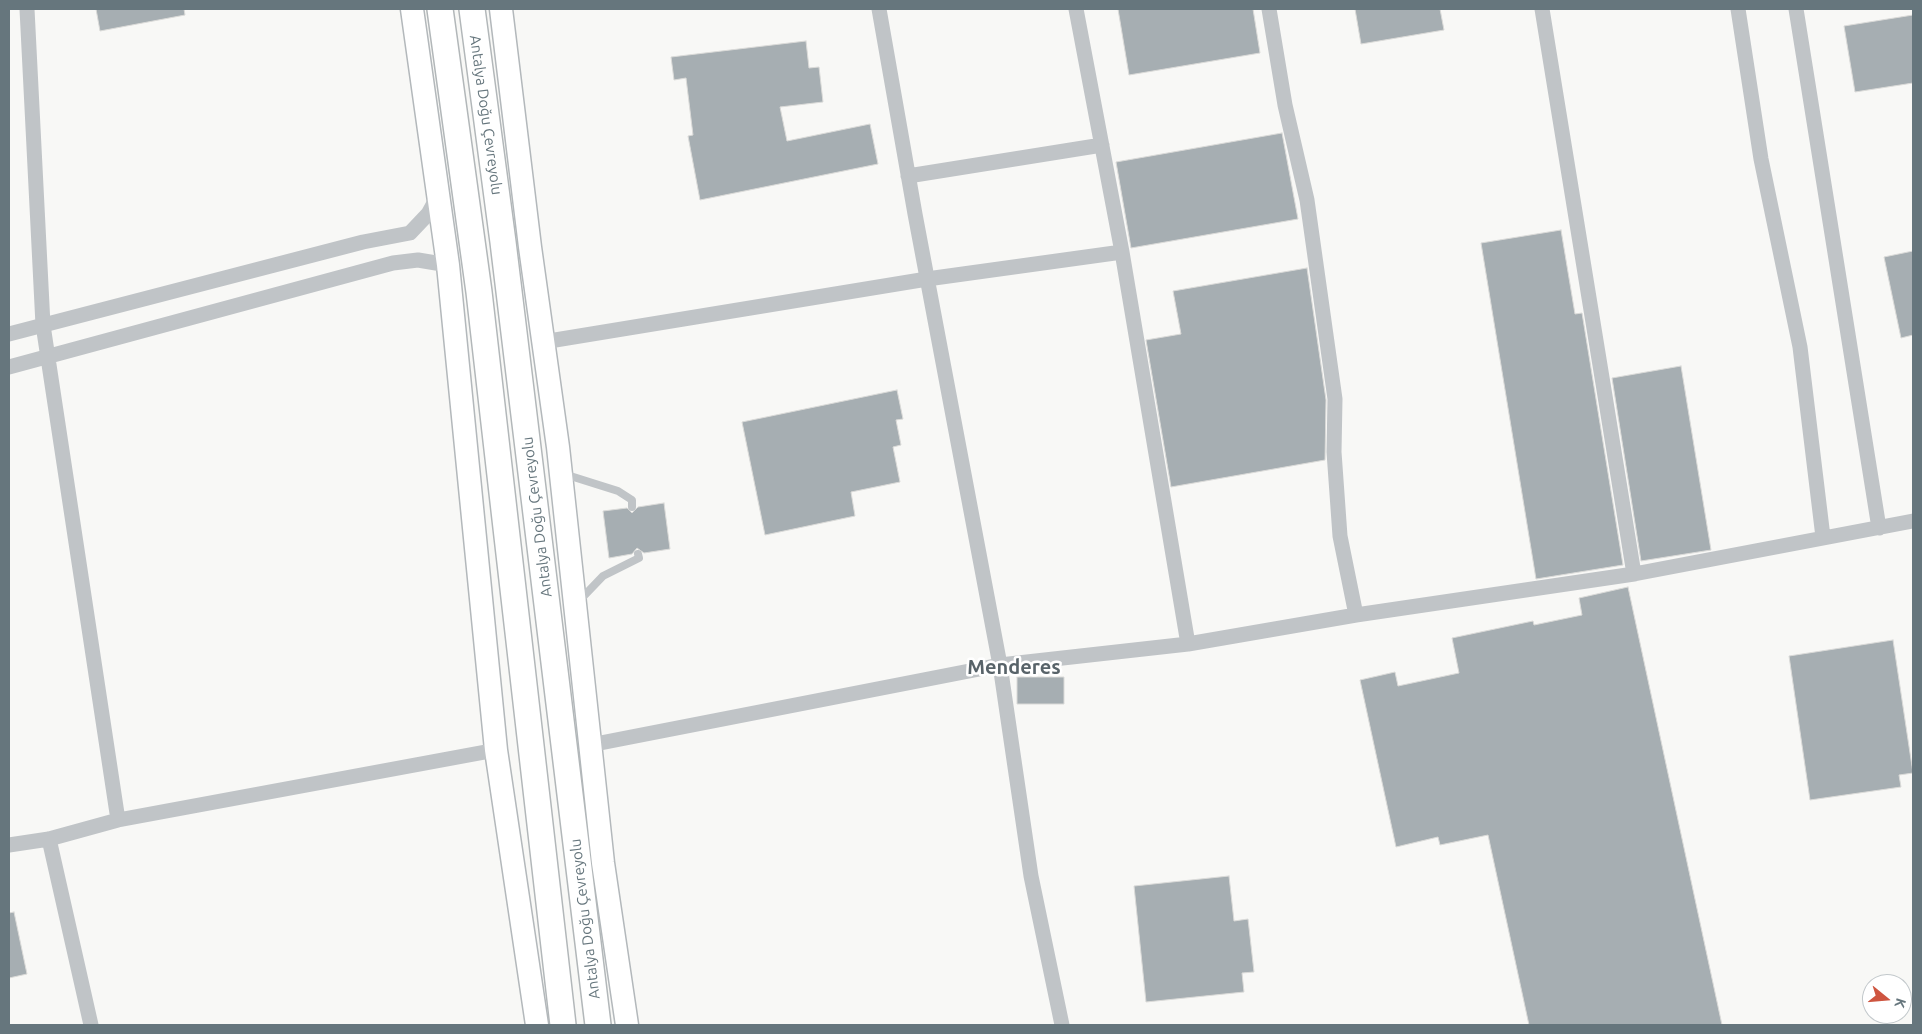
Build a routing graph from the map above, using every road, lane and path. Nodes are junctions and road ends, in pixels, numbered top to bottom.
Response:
1 (28, 9) edge
2 (412, 9) edge
3 (440, 9) edge
4 (472, 9) edge
5 (501, 9) edge
6 (879, 9) edge
7 (1076, 9) edge
8 (1269, 9) edge
9 (1542, 9) edge
10 (1738, 9) edge
11 (1796, 9) edge
12 (1102, 145) junction
13 (908, 176) junction
14 (439, 194) junction
15 (1122, 252) junction
16 (448, 265) junction
17 (927, 280) junction
18 (43, 324) junction
19 (9, 334) edge
20 (543, 342) junction
21 (48, 357) junction
22 (9, 367) edge
23 (560, 472) junction
24 (632, 508) dead end
25 (1913, 521) edge
26 (1879, 528) junction
27 (1823, 537) junction
28 (638, 554) dead end
29 (1634, 574) junction
30 (575, 606) junction
31 (1356, 615) junction
32 (1188, 644) junction
33 (1000, 665) junction
34 (590, 745) junction
35 (496, 750) junction
36 (118, 820) junction
37 (49, 839) junction
38 (9, 845) edge
39 (91, 1025) edge
40 (537, 1025) edge
41 (563, 1025) edge
42 (598, 1025) edge
43 (627, 1025) edge
44 (1062, 1025) edge

1 - 18 street
2 - 14 street
3 - 41 main road, Antalya Doğu Çevreyolu
4 - 42 main road, Antalya Doğu Çevreyolu
5 - 20 street
6 - 13 street
7 - 12 street
8 - 31 street
9 - 29 street
10 - 27 street
11 - 26 street
12 - 13 street
12 - 15 street
13 - 17 street
14 - 16 street
14 - 18 street
15 - 17 street
15 - 32 street
16 - 21 street
16 - 35 street
17 - 20 street
17 - 33 street
18 - 19 street
18 - 21 street
20 - 23 street
21 - 22 street
21 - 36 street
23 - 24 lane
23 - 30 street
25 - 26 street
26 - 27 street
27 - 29 street
28 - 30 lane
29 - 31 street
30 - 34 street
31 - 32 street
32 - 33 street
33 - 34 street
33 - 44 street
34 - 43 street
35 - 36 street
35 - 40 street
36 - 37 street
37 - 38 street
37 - 39 street

